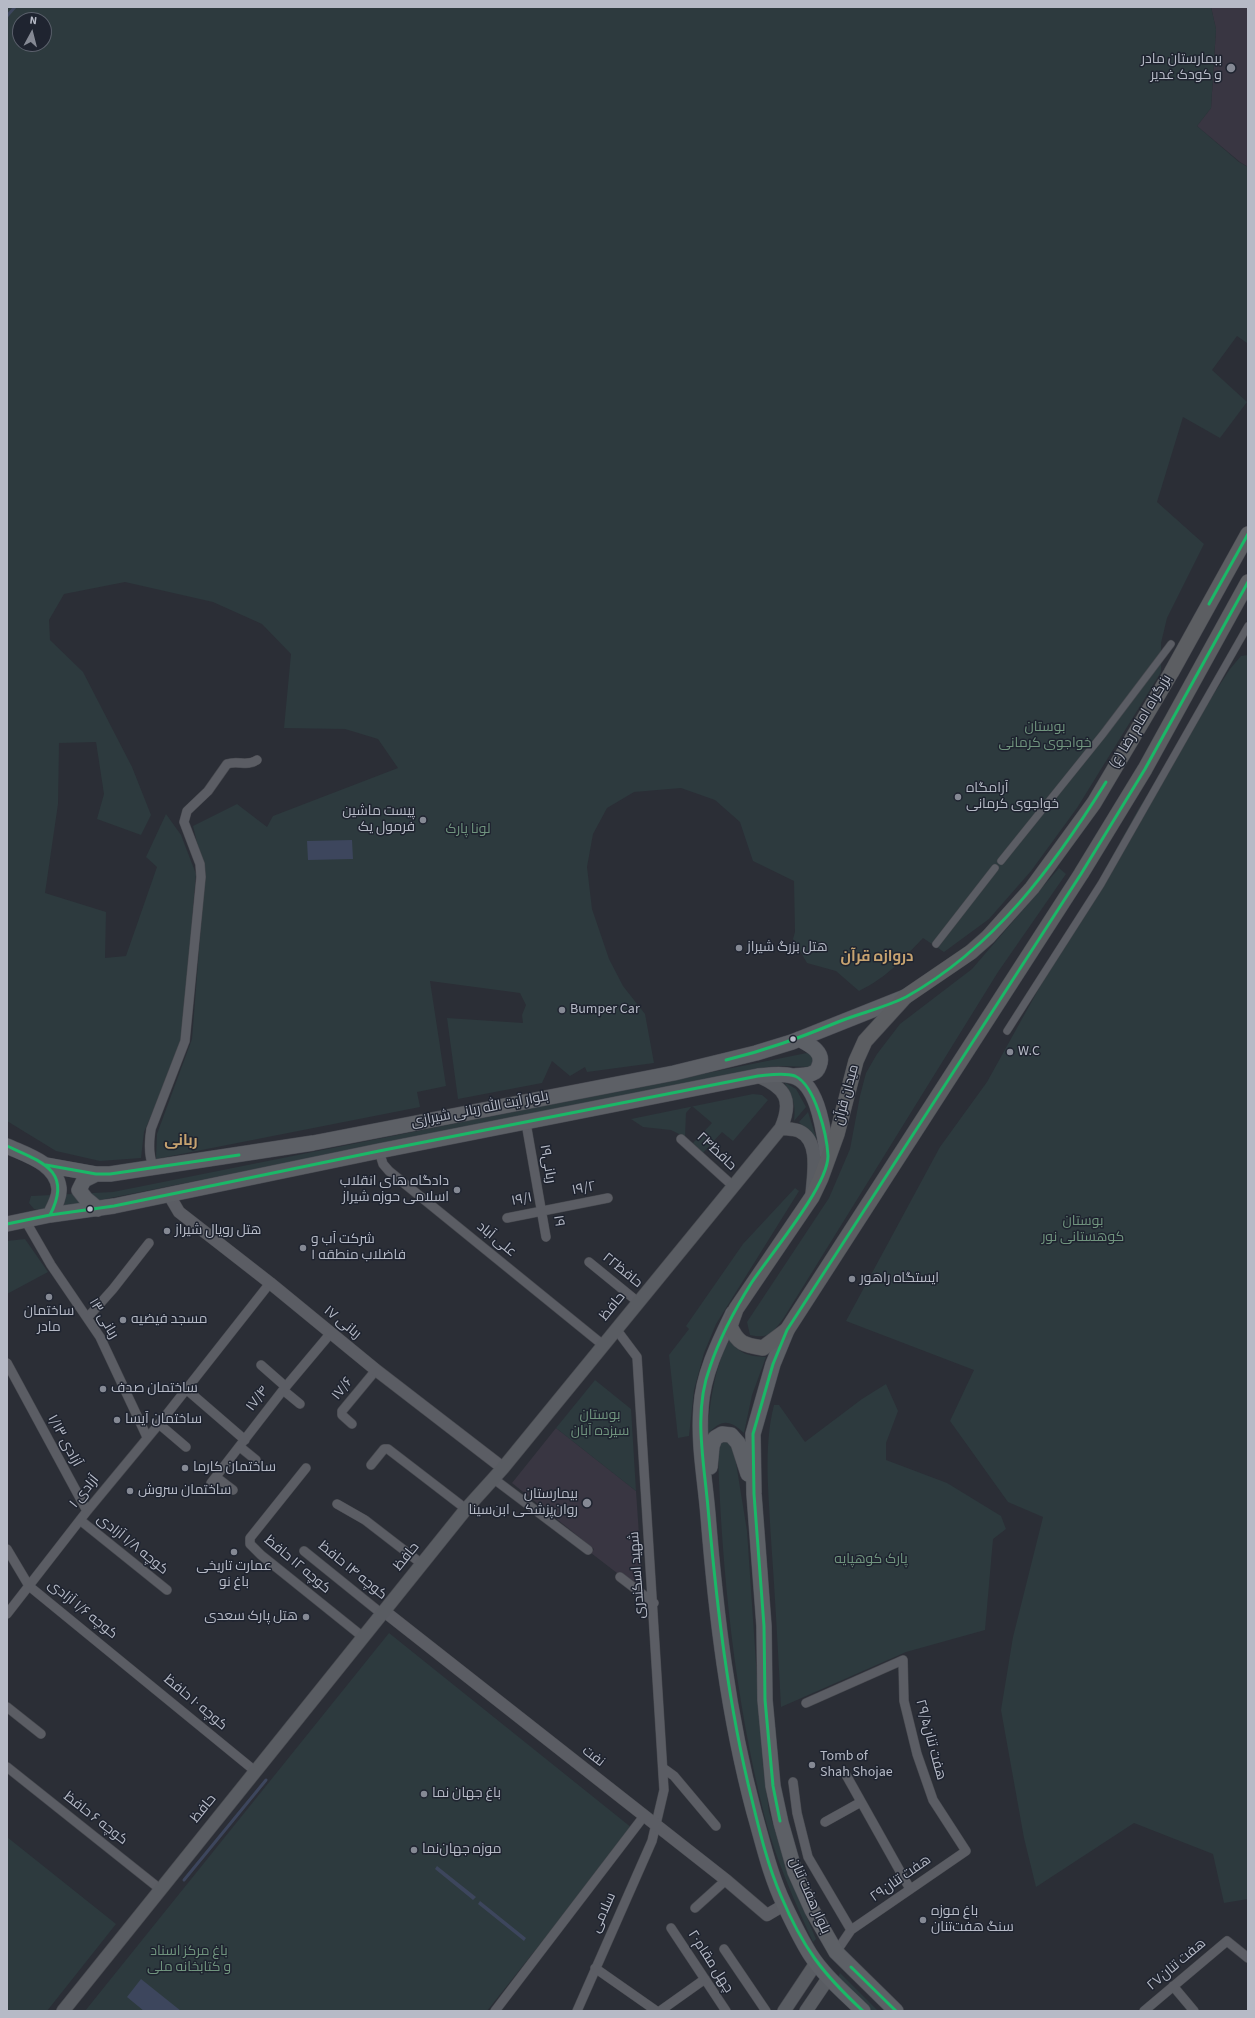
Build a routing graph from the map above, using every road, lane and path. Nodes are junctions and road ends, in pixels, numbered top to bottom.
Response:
1 (1248, 534) edge
2 (1248, 582) edge
3 (1248, 626) edge
4 (1171, 644) dead end
5 (257, 760) dead end
6 (1001, 861) dead end
7 (995, 868) dead end
8 (988, 937) joint
9 (936, 944) dead end
10 (905, 997) junction
11 (1007, 1031) dead end
12 (799, 1039) junction
13 (758, 1076) junction
14 (794, 1076) junction
15 (526, 1123) junction
16 (781, 1128) junction
17 (681, 1139) dead end
18 (7, 1146) edge
19 (379, 1151) junction
20 (828, 1158) junction
21 (46, 1165) junction
22 (154, 1168) junction
23 (96, 1174) junction
24 (733, 1186) junction
25 (168, 1195) junction
26 (812, 1197) junction
27 (608, 1198) dead end
28 (98, 1208) junction
29 (542, 1211) junction
30 (50, 1215) junction
31 (507, 1218) dead end
32 (25, 1220) junction
33 (7, 1224) edge
34 (546, 1236) dead end
35 (149, 1243) dead end
36 (589, 1262) dead end
37 (270, 1283) junction
38 (638, 1302) junction
39 (736, 1308) junction
40 (88, 1317) junction
41 (616, 1329) junction
42 (787, 1330) junction
43 (330, 1334) junction
44 (603, 1345) junction
45 (7, 1363) edge
46 (261, 1365) dead end
47 (376, 1370) junction
48 (285, 1388) junction
49 (186, 1389) junction
50 (300, 1404) dead end
51 (159, 1424) junction
52 (352, 1424) dead end
53 (147, 1437) junction
54 (242, 1444) junction
55 (186, 1447) dead end
56 (256, 1460) dead end
57 (371, 1465) dead end
58 (306, 1468) dead end
59 (503, 1468) junction
60 (494, 1479) junction
61 (233, 1490) dead end
62 (754, 1494) junction
63 (707, 1498) junction
64 (336, 1504) dead end
65 (466, 1510) junction
66 (87, 1511) junction
67 (80, 1520) junction
68 (7, 1549) edge
69 (588, 1550) dead end
70 (304, 1551) dead end
71 (422, 1564) junction
72 (620, 1577) dead end
73 (29, 1586) junction
74 (167, 1590) dead end
75 (654, 1603) junction
76 (383, 1612) junction
77 (7, 1614) edge
78 (363, 1637) junction
79 (118, 1657) joint
80 (806, 1703) dead end
81 (7, 1707) edge
82 (41, 1734) dead end
83 (663, 1768) junction
84 (10, 1769) edge
85 (255, 1771) junction
86 (845, 1773) dead end
87 (793, 1782) dead end
88 (861, 1802) junction
89 (644, 1816) junction
90 (825, 1822) dead end
91 (656, 1825) junction
92 (716, 1826) dead end
93 (966, 1851) joint
94 (726, 1880) junction
95 (160, 1889) junction
96 (910, 1889) junction
97 (784, 1905) junction
98 (695, 1908) dead end
99 (671, 1928) dead end
100 (851, 1930) junction
101 (724, 1949) dead end
102 (836, 1952) junction
103 (1248, 1958) edge
104 (816, 1963) junction
105 (595, 1968) junction
106 (829, 1977) junction
107 (705, 1978) junction
108 (1173, 1986) junction
109 (657, 2010) edge
110 (63, 2011) edge
111 (495, 2011) edge
112 (577, 2011) edge
113 (726, 2011) edge
114 (766, 2011) edge
115 (784, 2011) edge
116 (806, 2011) edge
117 (863, 2011) edge
118 (896, 2011) edge
119 (1144, 2011) edge
120 (1194, 2011) edge

1 - 8 highway, بزرگراه امام رضا (ع)
2 - 42 highway, بزرگراه امام رضا (ع)
3 - 11 street
4 - 6 street
5 - 22 street
7 - 9 street
8 - 10 highway, میدان قرآن
10 - 12 main road, بلوار آیت الله ربانی شیرازی
10 - 20 highway, میدان قرآن
12 - 14 main road, بلوار آیت الله ربانی شیرازی
12 - 22 main road, بلوار آیت الله ربانی شیرازی
13 - 14 main road, بلوار آیت الله ربانی شیرازی
13 - 15 main road, بلوار آیت الله ربانی شیرازی
13 - 16 main road
14 - 20 main road
15 - 19 main road, بلوار آیت الله ربانی شیرازی
15 - 29 street, ربانی۱۹
16 - 24 main road, حافظ
16 - 26 main road
17 - 24 street, حافظ۲۴
18 - 21 main road, بلوار آیت الله ربانی شیرازی
19 - 25 main road, بلوار آیت الله ربانی شیرازی
19 - 44 street, علی آباد
20 - 26 highway, میدان قرآن
21 - 23 main road, بلوار آیت الله ربانی شیرازی
21 - 30 main road
22 - 23 main road, بلوار آیت الله ربانی شیرازی
23 - 28 main road
24 - 38 main road, حافظ
25 - 28 main road, بلوار آیت الله ربانی شیرازی
25 - 37 street, ربانی ۱۷
26 - 39 highway, میدان قرآن
27 - 29 street, ۱۹/۲
28 - 30 main road, بلوار آیت الله ربانی شیرازی
29 - 31 street, ۱۹/۱
29 - 34 street, ۱۹
30 - 32 main road, بلوار آیت الله ربانی شیرازی
32 - 33 main road, بلوار آیت الله ربانی شیرازی
32 - 40 street, ربانی ۱۳
35 - 40 street
36 - 38 street, حافظ۲۲
37 - 43 street, ربانی ۱۷
37 - 49 street, آزادی ۱
38 - 41 main road, حافظ
39 - 42 highway, میدان قرآن
39 - 63 main road, بلوار هفت تنان
40 - 53 street, ربانی ۱۳
41 - 44 main road, حافظ
41 - 75 street, شهید اسکندری
42 - 62 main road, بلوار هفت تنان
43 - 47 street, ربانی ۱۷
43 - 48 street, ۱۷/۴
44 - 59 main road, حافظ
45 - 66 street, آزادی ۱/۱۳
46 - 48 street
47 - 52 street, ۱۷/۶
47 - 59 street, ربانی ۱۷
48 - 50 street
48 - 54 street, ۱۷/۴
49 - 51 street, آزادی ۱
49 - 54 street
51 - 53 street, آزادی ۱
51 - 55 street
53 - 66 street, آزادی ۱
54 - 56 street
54 - 61 street, ۱۷/۴
57 - 65 street
58 - 78 street, کوچه ۱۲ حافظ
59 - 60 main road, حافظ
60 - 65 main road, حافظ
60 - 69 street
62 - 63 main road
62 - 102 main road, بلوار هفت تنان
63 - 97 main road, بلوار هفت تنان
64 - 71 street
65 - 71 main road, حافظ
66 - 67 street, آزادی ۱
67 - 73 street, آزادی ۱
67 - 74 street, کوچه ۱/۸ آزادی
68 - 73 street
70 - 76 street, کوچه ۱۴ حافظ
71 - 76 main road, حافظ
72 - 75 street
73 - 77 street, آزادی ۱
73 - 79 street, کوچه ۱/۶ آزادی
75 - 83 street, شهید اسکندری
76 - 78 main road, حافظ
76 - 89 street, نفت
78 - 85 main road, حافظ
79 - 85 street, کوچه ۱۰ حافظ
80 - 93 street, ۲۹/۵هفت تنان
81 - 82 street
83 - 91 street, شهید اسکندری
83 - 92 street
84 - 95 street, کوچه ۶ حافظ
85 - 95 main road, حافظ
86 - 88 street
87 - 100 street
88 - 90 street
88 - 96 street
89 - 91 street, نفت
89 - 111 street
91 - 94 street, نفت
91 - 105 street, سلامی
93 - 96 street, هفت تنان۲۹
94 - 97 street, نفت
94 - 98 street
95 - 110 main road, حافظ
96 - 100 street, هفت تنان۲۹
97 - 104 main road, بلوار هفت تنان
99 - 107 street, چهل مقام۲۰
100 - 102 street
101 - 114 street
102 - 118 main road, بلوار هفت تنان
103 - 108 street, هفت تنان۲۷
104 - 106 main road, بلوار هفت تنان
104 - 115 main road
105 - 109 street
105 - 112 street, سلامی
106 - 116 main road
106 - 117 main road, بلوار هفت تنان
107 - 109 street
107 - 113 street, چهل مقام۲۰
108 - 119 street, هفت تنان۲۷
108 - 120 street

